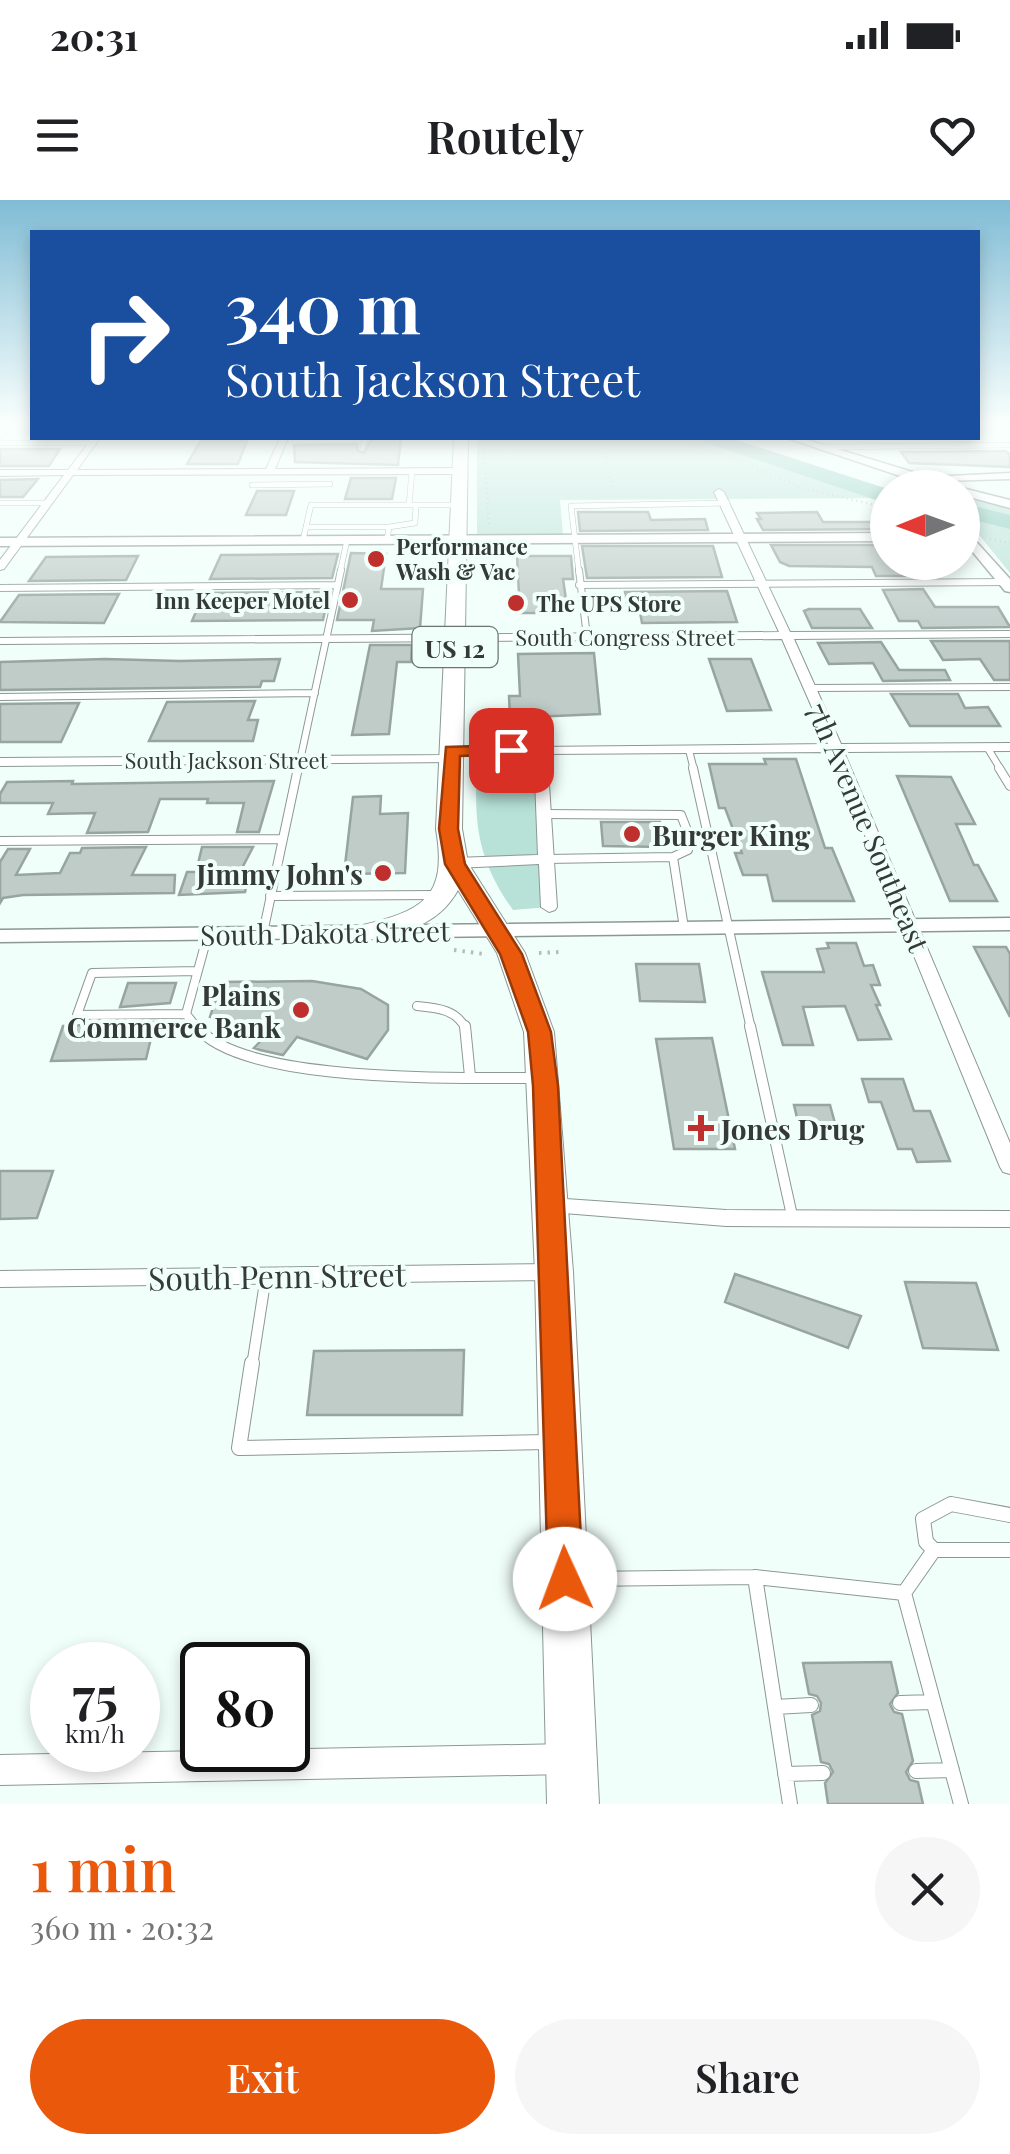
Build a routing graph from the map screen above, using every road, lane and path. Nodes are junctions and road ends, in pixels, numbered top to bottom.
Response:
1 (54, 495) edge
2 (412, 495) edge
3 (459, 495) edge
4 (487, 495) edge
5 (831, 495) edge
6 (980, 496) edge
7 (723, 497) joint
8 (0, 503) edge
9 (48, 503) junction
10 (870, 504) edge
11 (1010, 504) edge
12 (412, 505) junction
13 (459, 505) junction
14 (324, 506) junction
15 (387, 531) junction
16 (304, 534) junction
17 (489, 534) dead end
18 (870, 537) edge
19 (744, 538) junction
20 (574, 539) junction
21 (347, 540) junction
22 (459, 540) junction
23 (0, 542) edge
24 (18, 542) junction
25 (980, 552) edge
26 (0, 567) edge
27 (1007, 582) edge
28 (579, 584) junction
29 (764, 584) junction
30 (338, 585) junction
31 (0, 588) edge
32 (1010, 634) edge
33 (788, 636) junction
34 (456, 637) junction
35 (588, 637) junction
36 (326, 638) junction
37 (0, 640) edge
38 (1010, 687) edge
39 (811, 688) junction
40 (314, 693) junction
41 (0, 697) edge
42 (987, 747) junction
43 (1010, 747) edge
44 (836, 749) junction
45 (540, 750) junction
46 (690, 750) junction
47 (452, 755) junction
48 (298, 760) junction
49 (0, 762) edge
50 (1010, 786) edge
51 (543, 814) junction
52 (283, 838) junction
53 (0, 841) edge
54 (672, 857) junction
55 (546, 859) junction
56 (455, 863) junction
57 (443, 895) junction
58 (270, 896) junction
59 (548, 908) dead end
60 (1010, 924) edge
61 (911, 926) junction
62 (731, 927) junction
63 (684, 928) junction
64 (498, 930) junction
65 (369, 932) junction
66 (263, 933) junction
67 (208, 934) junction
68 (0, 936) edge
69 (197, 971) junction
70 (417, 1006) dead end
71 (186, 1014) junction
72 (470, 1076) junction
73 (545, 1078) junction
74 (1010, 1167) edge
75 (551, 1205) junction
76 (1010, 1219) edge
77 (793, 1220) junction
78 (554, 1272) junction
79 (266, 1276) junction
80 (0, 1279) edge
81 (560, 1442) junction
82 (1010, 1514) edge
83 (934, 1550) junction
84 (1010, 1550) edge
85 (755, 1577) junction
86 (565, 1579) junction
87 (904, 1593) junction
88 (934, 1702) junction
89 (900, 1703) dead end
90 (810, 1705) dead end
91 (774, 1707) junction
92 (572, 1758) junction
93 (0, 1770) edge
94 (952, 1770) junction
95 (916, 1771) dead end
96 (823, 1773) dead end
97 (785, 1774) junction
98 (573, 1804) edge
99 (790, 1804) edge
100 (961, 1804) edge

1 - 9 street
2 - 12 lane
3 - 13 highway, US 12
4 - 17 path
5 - 10 path
6 - 11 street
7 - 19 street, 7th Avenue Southeast
7 - 20 lane
8 - 9 lane
9 - 24 street
12 - 13 lane
12 - 14 lane
12 - 15 lane
13 - 22 highway, US 12
14 - 15 lane
14 - 16 lane
15 - 16 lane
15 - 21 street
15 - 22 street
16 - 21 street
16 - 24 street
18 - 19 street
19 - 20 street
19 - 29 street, 7th Avenue Southeast
20 - 22 street
20 - 28 lane
21 - 30 lane
22 - 34 highway, US 12
23 - 24 street
24 - 26 street
25 - 27 street
27 - 29 lane
28 - 29 lane
28 - 35 lane
29 - 33 street, 7th Avenue Southeast
30 - 31 lane
30 - 36 lane
32 - 33 street, South Congress Street
33 - 35 street, South Congress Street
33 - 39 street, 7th Avenue Southeast
34 - 35 street, South Congress Street
34 - 36 street, South Congress Street
34 - 47 highway, US 12
36 - 37 street, South Congress Street
36 - 40 lane
38 - 39 lane
39 - 44 street, 7th Avenue Southeast
40 - 41 lane
40 - 48 lane
42 - 43 street, South Jackson Street
42 - 44 street, South Jackson Street
42 - 50 lane
44 - 46 street, South Jackson Street
44 - 61 street, 7th Avenue Southeast
45 - 46 street, South Jackson Street
45 - 47 street, South Jackson Street
45 - 51 street
46 - 62 lane
47 - 48 street, South Jackson Street
47 - 56 highway, US 12
48 - 49 street, South Jackson Street
48 - 52 lane
51 - 54 lane
51 - 55 street
52 - 53 lane
52 - 58 lane
54 - 55 lane
54 - 63 lane
55 - 56 street
55 - 59 street
56 - 57 highway
56 - 64 highway, US 12
57 - 58 lane
57 - 65 highway
58 - 66 lane
60 - 61 street, South Dakota Street
61 - 62 street, South Dakota Street
61 - 74 street, 7th Avenue Southeast
62 - 63 street, South Dakota Street
62 - 77 lane
63 - 64 street, South Dakota Street
64 - 65 street, South Dakota Street
64 - 73 highway, US 12
65 - 66 street, South Dakota Street
66 - 67 street, South Dakota Street
67 - 68 street, South Dakota Street
67 - 69 lane
69 - 71 lane
69 - 71 lane
70 - 72 lane
71 - 72 lane
72 - 73 lane
73 - 75 highway, US 12
75 - 77 street
75 - 78 highway, US 12
76 - 77 street
78 - 79 street, South Penn Street
78 - 81 highway, US 12
79 - 80 street, South Penn Street
79 - 81 lane
81 - 86 highway, US 12
82 - 83 lane
83 - 84 lane
83 - 87 lane
85 - 86 lane
85 - 87 lane
85 - 91 lane
86 - 92 highway, US 12
87 - 88 lane
88 - 89 lane
88 - 94 lane
90 - 91 lane
91 - 97 lane
92 - 93 street
92 - 98 highway, US 12
94 - 95 lane
94 - 100 lane
96 - 97 lane
97 - 99 lane

